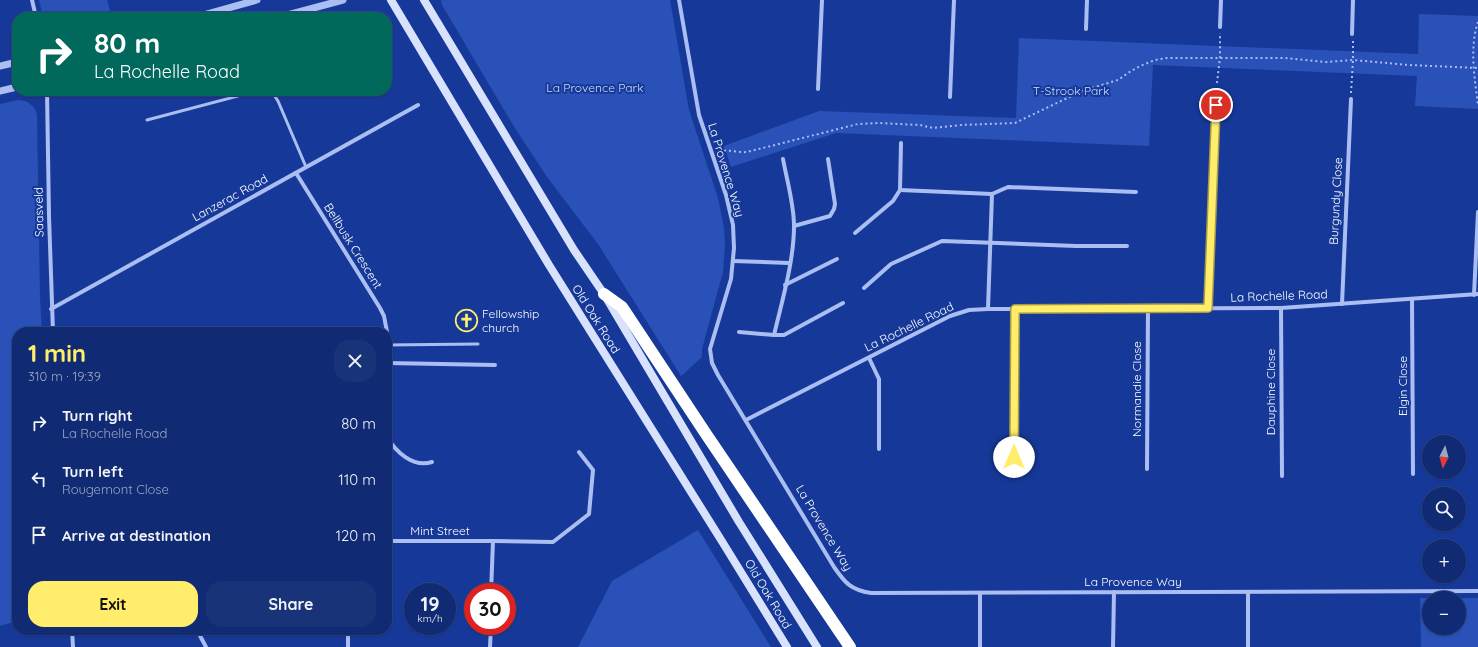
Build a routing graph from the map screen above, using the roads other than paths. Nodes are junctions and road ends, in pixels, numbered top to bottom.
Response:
1 (32, 0) edge
2 (257, 0) edge
3 (342, 0) edge
4 (391, 0) edge
5 (424, 0) edge
6 (679, 0) edge
7 (822, 0) edge
8 (954, 0) edge
9 (1088, 0) edge
10 (1221, 0) edge
11 (1353, 0) edge
12 (35, 12) edge
13 (214, 12) edge
14 (298, 12) edge
15 (1220, 27) road end
16 (1086, 29) dead end
17 (1352, 34) road end
18 (12, 63) edge
19 (0, 66) edge
20 (12, 88) edge
21 (818, 89) dead end
22 (1216, 90) road end
23 (0, 91) edge
24 (47, 96) edge
25 (238, 96) edge
26 (275, 96) edge
27 (950, 97) dead end
28 (1351, 99) road end
29 (418, 104) dead end
30 (147, 120) dead end
31 (901, 143) dead end
32 (783, 159) dead end
33 (828, 159) dead end
34 (306, 167) junction
35 (296, 173) junction
36 (900, 190) junction
37 (1136, 192) dead end
38 (992, 194) junction
39 (1478, 212) edge
40 (794, 226) junction
41 (855, 233) dead end
42 (990, 243) junction
43 (1127, 246) dead end
44 (837, 259) dead end
45 (733, 261) junction
46 (789, 263) junction
47 (785, 285) junction
48 (864, 288) dead end
49 (604, 294) junction
50 (1476, 294) edge
51 (1412, 299) junction
52 (843, 303) dead end
53 (1342, 304) junction
54 (1148, 308) junction
55 (1208, 308) junction
56 (1281, 308) junction
57 (51, 309) junction
58 (988, 309) junction
59 (1015, 309) junction
60 (52, 327) edge
61 (386, 327) edge
62 (739, 332) dead end
63 (774, 335) junction
64 (478, 344) dead end
65 (392, 345) edge
66 (868, 358) junction
67 (392, 363) edge
68 (495, 364) dead end
69 (746, 420) junction
70 (392, 444) edge
71 (880, 449) dead end
72 (579, 452) dead end
73 (432, 462) dead end
74 (1147, 469) dead end
75 (1013, 472) dead end
76 (1413, 474) dead end
77 (1282, 476) dead end
78 (392, 541) edge
79 (493, 542) junction
80 (491, 583) edge
81 (1478, 591) edge
82 (980, 592) junction
83 (1114, 592) junction
84 (1248, 592) junction
85 (72, 635) edge
86 (200, 635) edge
87 (348, 635) edge
88 (491, 635) edge
89 (73, 647) edge
90 (206, 647) edge
91 (348, 647) edge
92 (490, 647) edge
93 (787, 647) edge
94 (817, 647) edge
95 (850, 647) edge
96 (980, 647) edge
97 (1113, 647) edge
98 (1248, 647) edge

1 - 12 street
2 - 13 street
3 - 14 street
4 - 93 main road, Old Oak Road
5 - 49 main road, Old Oak Road
6 - 45 street, La Provence Way
7 - 21 street
8 - 27 street
9 - 16 street
10 - 15 street
11 - 17 street
18 - 19 street
20 - 23 street
22 - 55 street
24 - 57 street, Saasveld
25 - 30 lane
26 - 34 lane
28 - 53 street, Burgundy Close
29 - 34 street, Lanzerac Road
31 - 36 street
32 - 40 street
33 - 40 street
34 - 35 street, Lanzerac Road
35 - 57 street, Lanzerac Road
35 - 61 street, Bellbusk Crescent
36 - 38 street
36 - 41 street
37 - 38 street
38 - 42 street
39 - 50 street
40 - 46 street
42 - 43 street
42 - 48 street
42 - 58 street
44 - 47 street
45 - 46 street
45 - 69 street, La Provence Way
46 - 47 street
47 - 63 street
49 - 94 main road, Old Oak Road
49 - 95 highway
50 - 51 street, La Rochelle Road
51 - 53 street, La Rochelle Road
51 - 76 street, Elgin Close
52 - 63 street
53 - 56 street, La Rochelle Road
54 - 55 street, La Rochelle Road
54 - 59 street, La Rochelle Road
54 - 74 street, Normandie Close
55 - 56 street, La Rochelle Road
56 - 77 street, Dauphine Close
57 - 60 street, Saasveld
58 - 59 street, La Rochelle Road
58 - 66 street, La Rochelle Road
59 - 75 street
62 - 63 street
64 - 65 lane
66 - 69 street, La Rochelle Road
66 - 71 street
67 - 68 street
69 - 82 street, La Provence Way
70 - 73 street
72 - 79 street, Mint Street
78 - 79 street, Mint Street
79 - 80 street
81 - 84 street, La Provence Way
82 - 83 street, La Provence Way
82 - 96 street
83 - 84 street, La Provence Way
83 - 97 street
84 - 98 street
85 - 89 street
86 - 90 street
87 - 91 street
88 - 92 street

